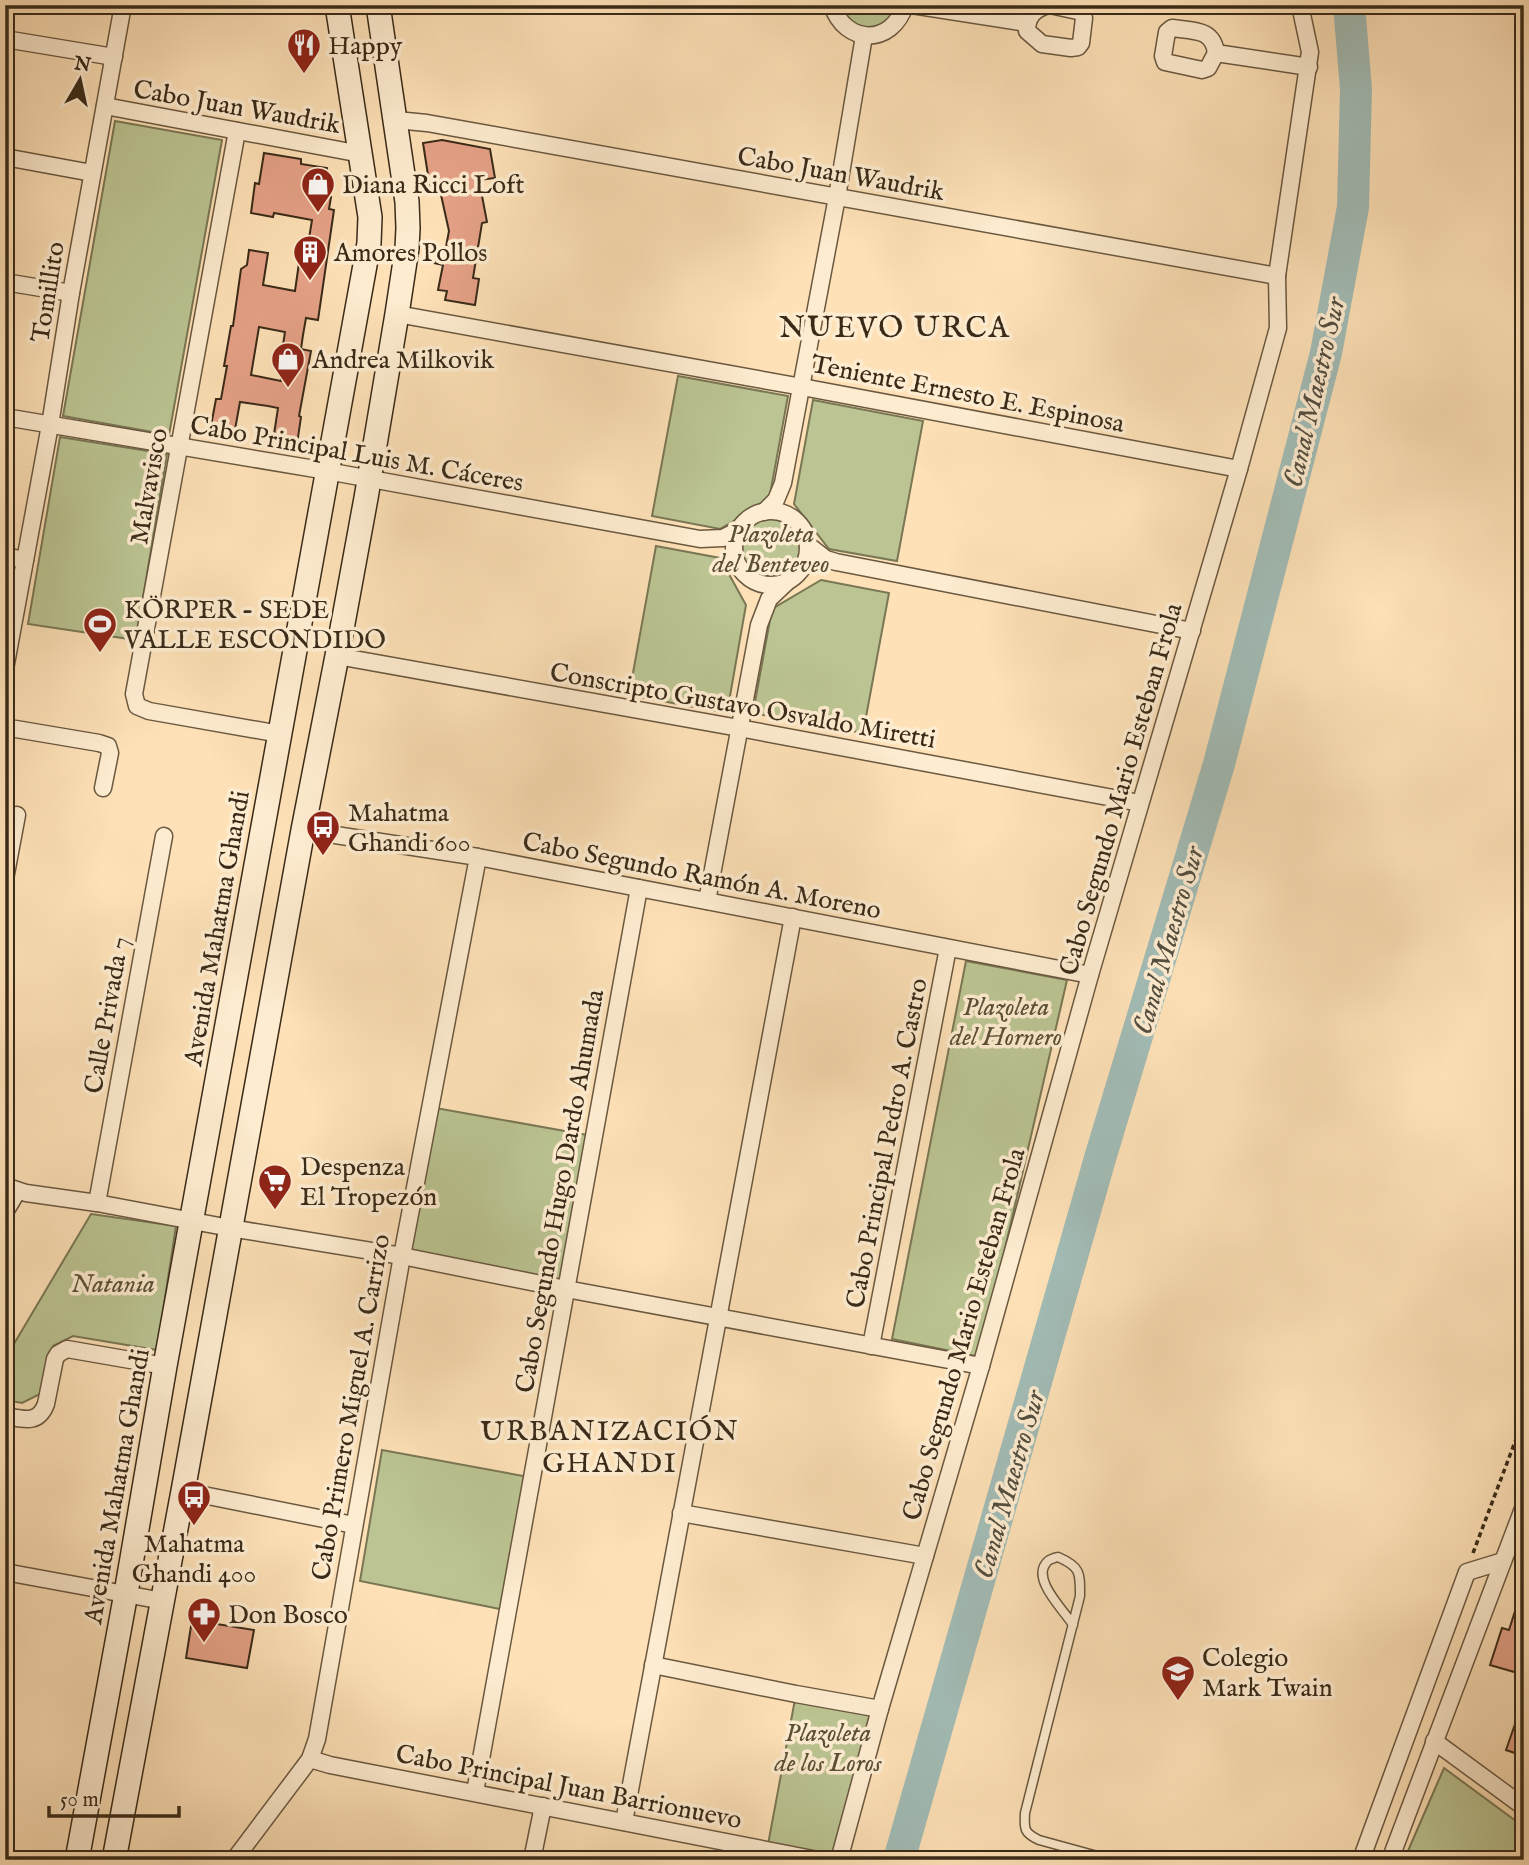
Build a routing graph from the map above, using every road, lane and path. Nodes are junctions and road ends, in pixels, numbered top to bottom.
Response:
1 (123, 5) edge
2 (337, 5) edge
3 (378, 5) edge
4 (832, 5) edge
5 (905, 5) edge
6 (912, 5) edge
7 (1049, 5) edge
8 (1300, 5) edge
9 (1027, 23) junction
10 (864, 36) junction
11 (5, 39) edge
12 (1216, 53) dead end
13 (114, 57) junction
14 (1309, 67) junction
15 (105, 106) junction
16 (396, 120) junction
17 (237, 131) junction
18 (361, 154) junction
19 (5, 157) edge
20 (92, 173) junction
21 (837, 197) junction
22 (1277, 276) junction
23 (5, 282) edge
24 (71, 293) junction
25 (397, 314) junction
26 (802, 387) junction
27 (5, 417) edge
28 (50, 425) junction
29 (180, 447) junction
30 (1239, 469) junction
31 (327, 471) junction
32 (369, 478) junction
33 (783, 483) junction
34 (764, 512) junction
35 (794, 520) junction
36 (739, 530) junction
37 (700, 539) junction
38 (808, 545) junction
39 (5, 556) edge
40 (25, 560) junction
41 (736, 561) junction
42 (836, 562) junction
43 (746, 576) junction
44 (791, 579) junction
45 (759, 625) junction
46 (1192, 631) junction
47 (337, 656) junction
48 (5, 669) edge
49 (5, 723) edge
50 (739, 728) junction
51 (279, 734) junction
52 (103, 788) dead end
53 (1140, 803) junction
54 (17, 815) dead end
55 (303, 830) junction
56 (164, 836) dead end
57 (478, 857) junction
58 (5, 879) edge
59 (639, 888) junction
60 (707, 901) junction
61 (793, 918) junction
62 (948, 948) junction
63 (1090, 975) junction
64 (11, 1189) edge
65 (97, 1203) junction
66 (5, 1212) edge
67 (191, 1221) junction
68 (230, 1228) junction
69 (402, 1256) junction
70 (566, 1289) junction
71 (718, 1317) junction
72 (872, 1346) junction
73 (165, 1366) junction
74 (981, 1366) junction
75 (5, 1416) edge
76 (1524, 1418) edge
77 (183, 1491) junction
78 (1524, 1506) edge
79 (681, 1513) junction
80 (354, 1525) junction
81 (925, 1556) junction
82 (1503, 1561) junction
83 (5, 1572) edge
84 (1466, 1572) junction
85 (126, 1594) junction
86 (163, 1601) junction
87 (1073, 1625) junction
88 (653, 1665) junction
89 (880, 1709) junction
90 (1434, 1741) junction
91 (310, 1759) junction
92 (475, 1792) junction
93 (544, 1806) junction
94 (1524, 1807) edge
95 (624, 1822) junction
96 (77, 1860) edge
97 (114, 1860) edge
98 (234, 1860) edge
99 (533, 1860) edge
100 (818, 1860) edge
101 (839, 1860) edge
102 (1112, 1860) edge
103 (1361, 1860) edge
104 (1390, 1860) edge

1 - 13 street, Tomillito
2 - 18 main road, Avenida Mahatma Ghandi
3 - 16 main road
4 - 10 street
5 - 10 street
6 - 9 street
7 - 9 street
7 - 9 street
8 - 14 street, Cabo Segundo Mario Esteban Frola
10 - 21 street
11 - 13 street
12 - 14 street
13 - 15 street, Tomillito
14 - 22 street, Cabo Segundo Mario Esteban Frola
15 - 17 street, Cabo Juan Waudrik
15 - 20 street, Tomillito
16 - 21 street, Cabo Juan Waudrik
16 - 25 main road
17 - 18 street, Cabo Juan Waudrik
17 - 29 street, Malvavisco
18 - 31 main road, Avenida Mahatma Ghandi
19 - 20 street
20 - 24 street, Tomillito
21 - 22 street, Cabo Juan Waudrik
21 - 26 street
22 - 30 street, Cabo Segundo Mario Esteban Frola
23 - 24 street
24 - 28 street, Tomillito
25 - 26 street, Teniente Ernesto E. Espinosa
25 - 32 main road
26 - 30 street, Teniente Ernesto E. Espinosa
26 - 33 street
27 - 28 street, Cabo Principal Luis M. Cáceres
28 - 29 street, Cabo Principal Luis M. Cáceres
28 - 40 street, Tomillito
29 - 31 street, Cabo Principal Luis M. Cáceres
29 - 51 street, Malvavisco
30 - 46 street, Cabo Segundo Mario Esteban Frola
31 - 32 street, Cabo Principal Luis M. Cáceres
31 - 51 main road, Avenida Mahatma Ghandi
32 - 37 street, Cabo Principal Luis M. Cáceres
32 - 47 main road
33 - 34 street
33 - 35 street
34 - 35 street
34 - 36 street
35 - 38 street
36 - 37 street, Cabo Principal Luis M. Cáceres
36 - 41 street
37 - 41 street, Cabo Principal Luis M. Cáceres
38 - 42 street
38 - 44 street
39 - 40 street
40 - 48 street, Tomillito
41 - 43 street
42 - 44 street
42 - 46 street
43 - 44 street
43 - 45 street
44 - 45 street
45 - 50 street
46 - 53 street, Cabo Segundo Mario Esteban Frola
47 - 50 street, Conscripto Gustavo Osvaldo Miretti
47 - 55 main road
49 - 52 street
50 - 53 street, Conscripto Gustavo Osvaldo Miretti
50 - 60 street
51 - 67 main road, Avenida Mahatma Ghandi
53 - 63 street, Cabo Segundo Mario Esteban Frola
54 - 58 street
55 - 57 street, Cabo Segundo Ramón A. Moreno
55 - 68 main road
56 - 65 street, Calle Privada 7
57 - 59 street, Cabo Segundo Ramón A. Moreno
57 - 69 street, Cabo Primero Miguel A. Carrizo
59 - 60 street, Cabo Segundo Ramón A. Moreno
59 - 70 street, Cabo Segundo Hugo Dardo Ahumada
60 - 61 street, Cabo Segundo Ramón A. Moreno
61 - 62 street, Cabo Segundo Ramón A. Moreno
61 - 71 street
62 - 63 street, Cabo Segundo Ramón A. Moreno
62 - 72 street, Cabo Principal Pedro A. Castro
63 - 74 street, Cabo Segundo Mario Esteban Frola
64 - 65 street
64 - 66 street
65 - 67 street
67 - 68 street
67 - 73 main road, Avenida Mahatma Ghandi
68 - 69 street
68 - 77 main road
69 - 70 street
69 - 80 street, Cabo Primero Miguel A. Carrizo
70 - 71 street
70 - 92 street, Cabo Segundo Hugo Dardo Ahumada
71 - 72 street
71 - 79 street
72 - 74 street
73 - 75 street
73 - 85 main road, Avenida Mahatma Ghandi
74 - 81 street, Cabo Segundo Mario Esteban Frola
76 - 84 path
77 - 80 street
77 - 86 main road
78 - 82 street
79 - 81 street
79 - 88 street
80 - 91 street, Cabo Primero Miguel A. Carrizo
81 - 89 street, Cabo Segundo Mario Esteban Frola
82 - 84 street
82 - 90 street
83 - 85 street
84 - 103 street
85 - 86 street
85 - 96 main road, Avenida Mahatma Ghandi
86 - 97 main road
87 - 87 lane
87 - 102 lane
88 - 89 street
88 - 95 street
89 - 101 street, Cabo Segundo Mario Esteban Frola
90 - 94 street
90 - 104 street
91 - 92 street, Cabo Principal Juan Barrionuevo
91 - 98 street
92 - 93 street, Cabo Principal Juan Barrionuevo
93 - 95 street, Cabo Principal Juan Barrionuevo
93 - 99 street
95 - 100 street, Cabo Principal Juan Barrionuevo

